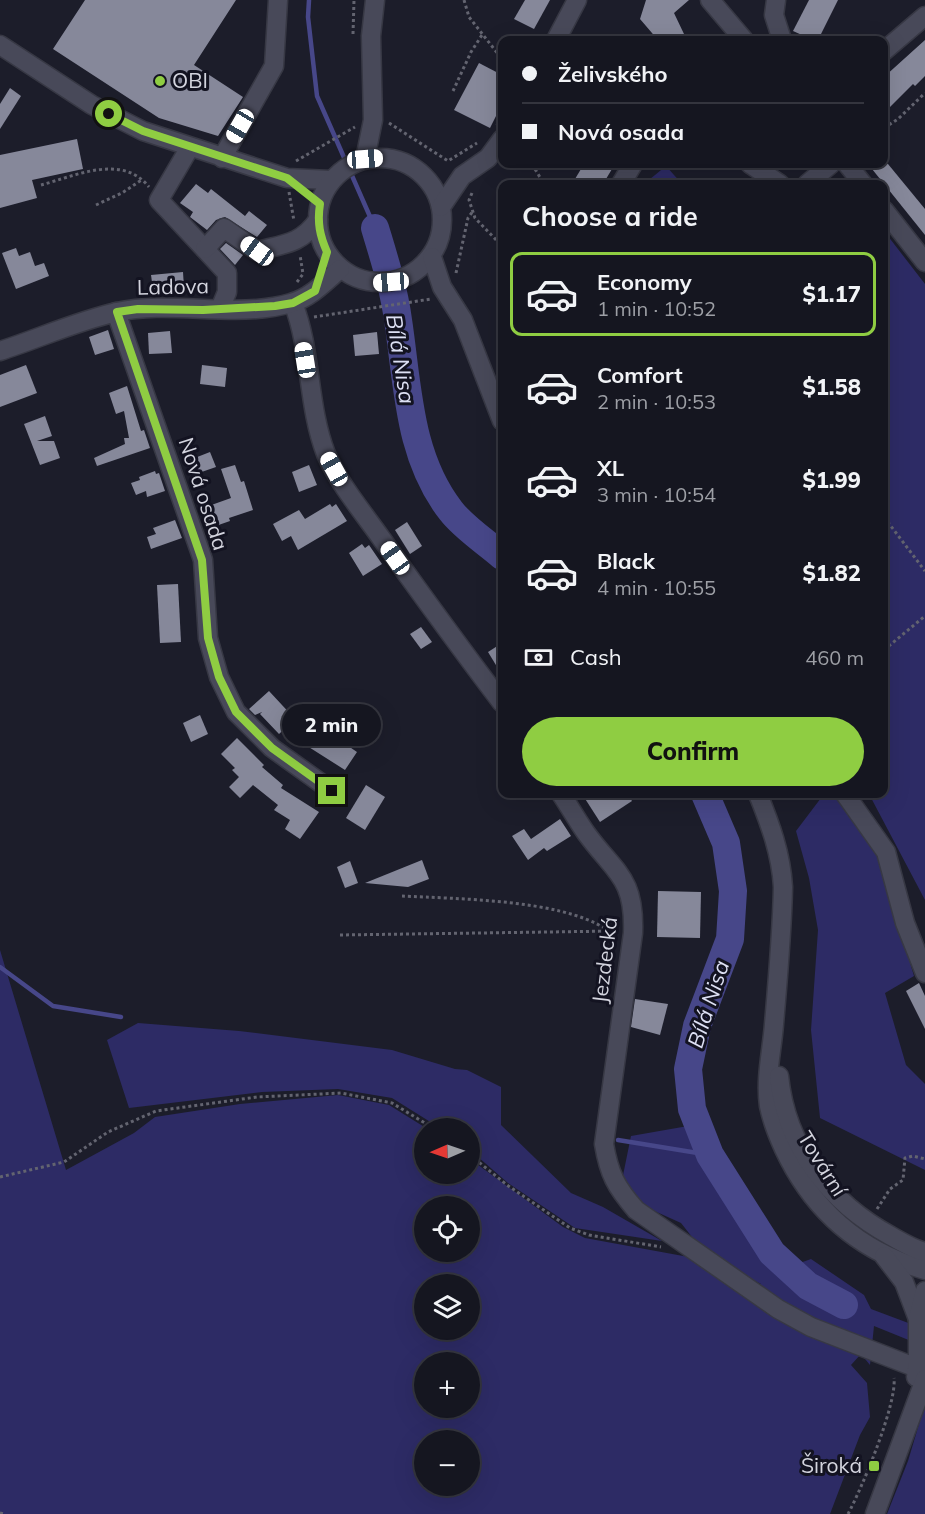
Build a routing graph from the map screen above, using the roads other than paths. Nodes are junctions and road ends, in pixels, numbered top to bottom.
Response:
1 (278, 0) edge
2 (375, 0) edge
3 (578, 0) edge
4 (710, 0) edge
5 (776, 0) edge
6 (925, 16) edge
7 (558, 36) edge
8 (741, 36) edge
9 (781, 36) edge
10 (0, 45) edge
11 (888, 48) edge
12 (373, 120) junction
13 (493, 136) edge
14 (190, 147) junction
15 (222, 158) junction
16 (388, 158) junction
17 (365, 159) junction
18 (756, 168) edge
19 (826, 168) edge
20 (850, 168) edge
21 (422, 173) junction
22 (289, 176) junction
23 (462, 176) junction
24 (333, 178) junction
25 (774, 180) edge
26 (812, 180) edge
27 (860, 180) edge
28 (441, 207) junction
29 (319, 212) junction
30 (888, 215) edge
31 (205, 249) junction
32 (327, 252) junction
33 (432, 256) junction
34 (925, 262) edge
35 (340, 269) junction
36 (409, 275) junction
37 (442, 288) junction
38 (315, 291) junction
39 (220, 309) junction
40 (296, 311) junction
41 (117, 312) junction
42 (0, 351) edge
43 (498, 410) edge
44 (498, 698) edge
45 (332, 791) dead end
46 (564, 798) edge
47 (760, 798) edge
48 (848, 798) edge
49 (925, 973) edge
50 (774, 1027) junction
51 (881, 1252) junction
52 (923, 1252) edge
53 (925, 1270) edge
54 (925, 1291) edge
55 (918, 1318) junction
56 (921, 1373) edge
57 (875, 1514) edge

1 - 15 street
2 - 12 street
3 - 7 street
4 - 8 street
5 - 9 street
6 - 11 street
10 - 14 street
12 - 16 street
12 - 17 street
13 - 23 street
14 - 15 street
14 - 31 street
15 - 22 street
16 - 17 street
16 - 21 street
17 - 24 street
18 - 25 street
19 - 26 street
20 - 27 street
21 - 23 street
21 - 28 street
22 - 24 street
22 - 29 street
23 - 28 street
24 - 29 street
28 - 33 street
29 - 31 street
29 - 32 street
30 - 34 street
31 - 39 street
32 - 35 street
32 - 38 street
33 - 36 street
33 - 37 street
35 - 36 street
35 - 38 street, Ladova
36 - 37 street
37 - 43 street
38 - 40 street, Ladova
39 - 40 street, Ladova
39 - 41 street, Ladova
40 - 44 street
41 - 42 street, Ladova
41 - 45 street, Nová osada
46 - 56 street, Jezdecká
47 - 50 street, Tovární
48 - 49 street
50 - 51 street, Tovární
50 - 52 street, Tovární
51 - 53 street, Tovární
51 - 55 street
54 - 55 street
55 - 56 street
56 - 57 street

